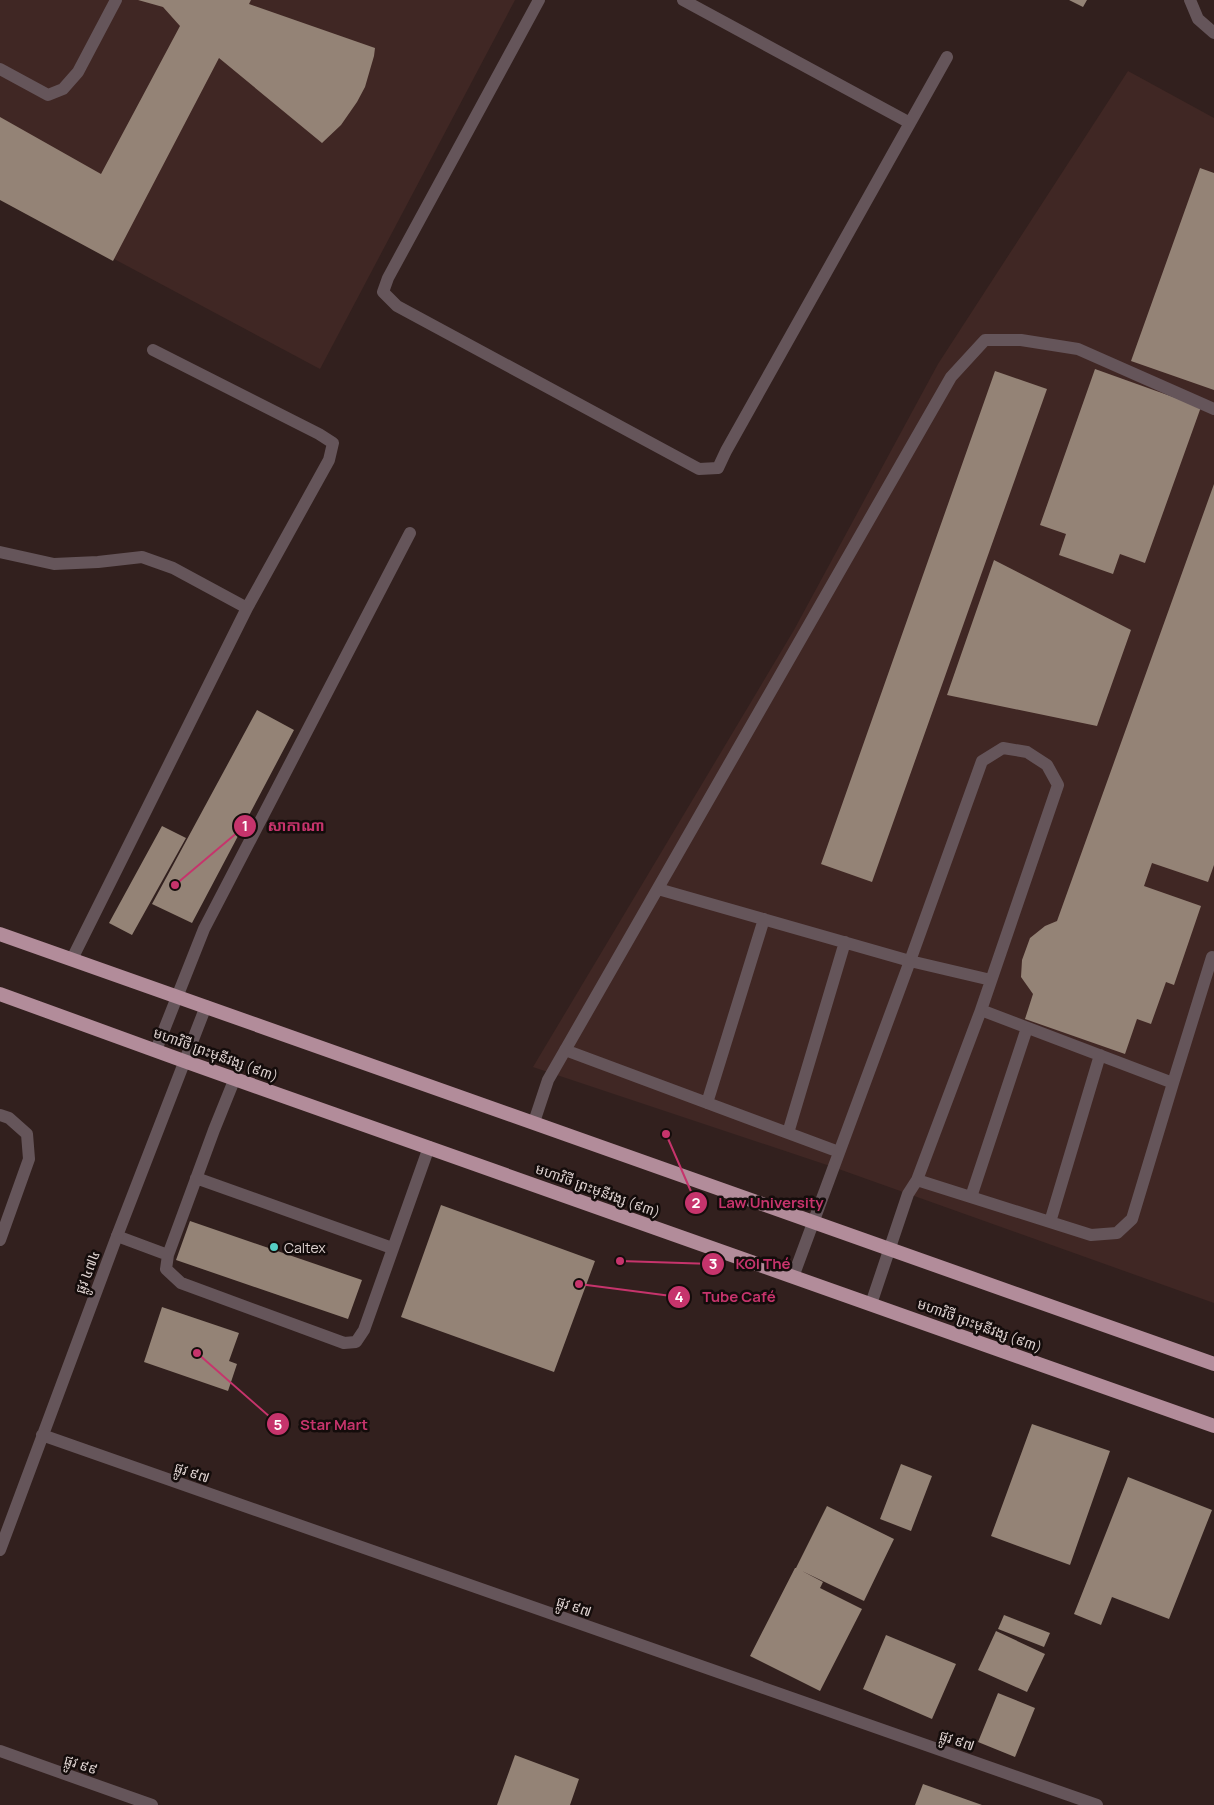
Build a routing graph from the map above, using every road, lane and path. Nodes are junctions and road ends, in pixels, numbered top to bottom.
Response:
1 (116, 0) edge
2 (539, 0) edge
3 (683, 0) edge
4 (1190, 0) edge
5 (1214, 33) edge
6 (947, 57) dead end
7 (0, 69) edge
8 (910, 122) junction
9 (153, 350) dead end
10 (1214, 409) edge
11 (410, 533) dead end
12 (0, 552) edge
13 (247, 608) junction
14 (658, 889) junction
15 (764, 919) junction
16 (0, 934) edge
17 (845, 942) junction
18 (1212, 957) dead end
19 (72, 959) junction
20 (910, 961) junction
21 (991, 980) junction
22 (0, 994) edge
23 (176, 997) junction
24 (206, 1006) junction
25 (981, 1010) junction
26 (1027, 1028) junction
27 (156, 1050) junction
28 (565, 1050) junction
29 (1100, 1055) junction
30 (184, 1061) junction
31 (235, 1078) junction
32 (1173, 1083) junction
33 (707, 1103) junction
34 (0, 1115) edge
35 (534, 1122) junction
36 (788, 1133) junction
37 (429, 1147) junction
38 (839, 1152) junction
39 (196, 1178) junction
40 (916, 1180) junction
41 (971, 1198) junction
42 (814, 1222) junction
43 (1050, 1222) junction
44 (117, 1236) junction
45 (0, 1240) edge
46 (392, 1248) junction
47 (890, 1249) junction
48 (168, 1255) junction
49 (793, 1276) junction
50 (870, 1304) junction
51 (1214, 1364) edge
52 (1214, 1426) edge
53 (42, 1436) junction
54 (0, 1550) edge
55 (0, 1752) edge
56 (152, 1805) edge
57 (1097, 1805) edge

1 - 7 street
2 - 8 street
3 - 8 street
4 - 5 street
6 - 8 street
9 - 13 street
10 - 14 street
11 - 23 street
12 - 13 street
13 - 19 street
14 - 15 street
14 - 28 street
15 - 17 street
15 - 33 street
16 - 19 highway
17 - 20 street
17 - 36 street
18 - 32 street
19 - 23 highway
20 - 21 street
20 - 21 street
20 - 38 street
21 - 25 street
22 - 27 highway, មហាវិថី ព្រះមុនីវង្ស (៩៣)
23 - 24 highway
23 - 27 street
24 - 30 street, ផ្លូវ ៤៧៤
24 - 35 highway
25 - 26 street
25 - 40 street
26 - 29 street
26 - 41 street
27 - 30 highway, មហាវិថី ព្រះមុនីវង្ស (៩៣)
28 - 33 street
28 - 35 street
29 - 32 street
29 - 43 street
30 - 31 highway, មហាវិថី ព្រះមុនីវង្ស (៩៣)
30 - 44 street, ផ្លូវ ៤៧៤
31 - 37 highway, មហាវិថី ព្រះមុនីវង្ស (៩៣)
31 - 39 street
32 - 43 street
33 - 36 street
34 - 45 street
35 - 42 highway
36 - 38 street
37 - 46 street
37 - 49 highway, មហាវិថី ព្រះមុនីវង្ស (៩៣)
38 - 42 street
39 - 46 street
39 - 48 street
40 - 41 street
40 - 47 street
41 - 43 street
42 - 47 highway
42 - 49 street
44 - 48 street
44 - 53 street, ផ្លូវ ៤៧៤
46 - 48 street
47 - 50 street
47 - 51 highway
49 - 50 highway, មហាវិថី ព្រះមុនីវង្ស (៩៣)
50 - 52 highway, មហាវិថី ព្រះមុនីវង្ស (៩៣)
53 - 54 street, ផ្លូវ ៤៧៤
53 - 57 street, ផ្លូវ ៩៧
55 - 56 street, ផ្លូវ ៩៩

